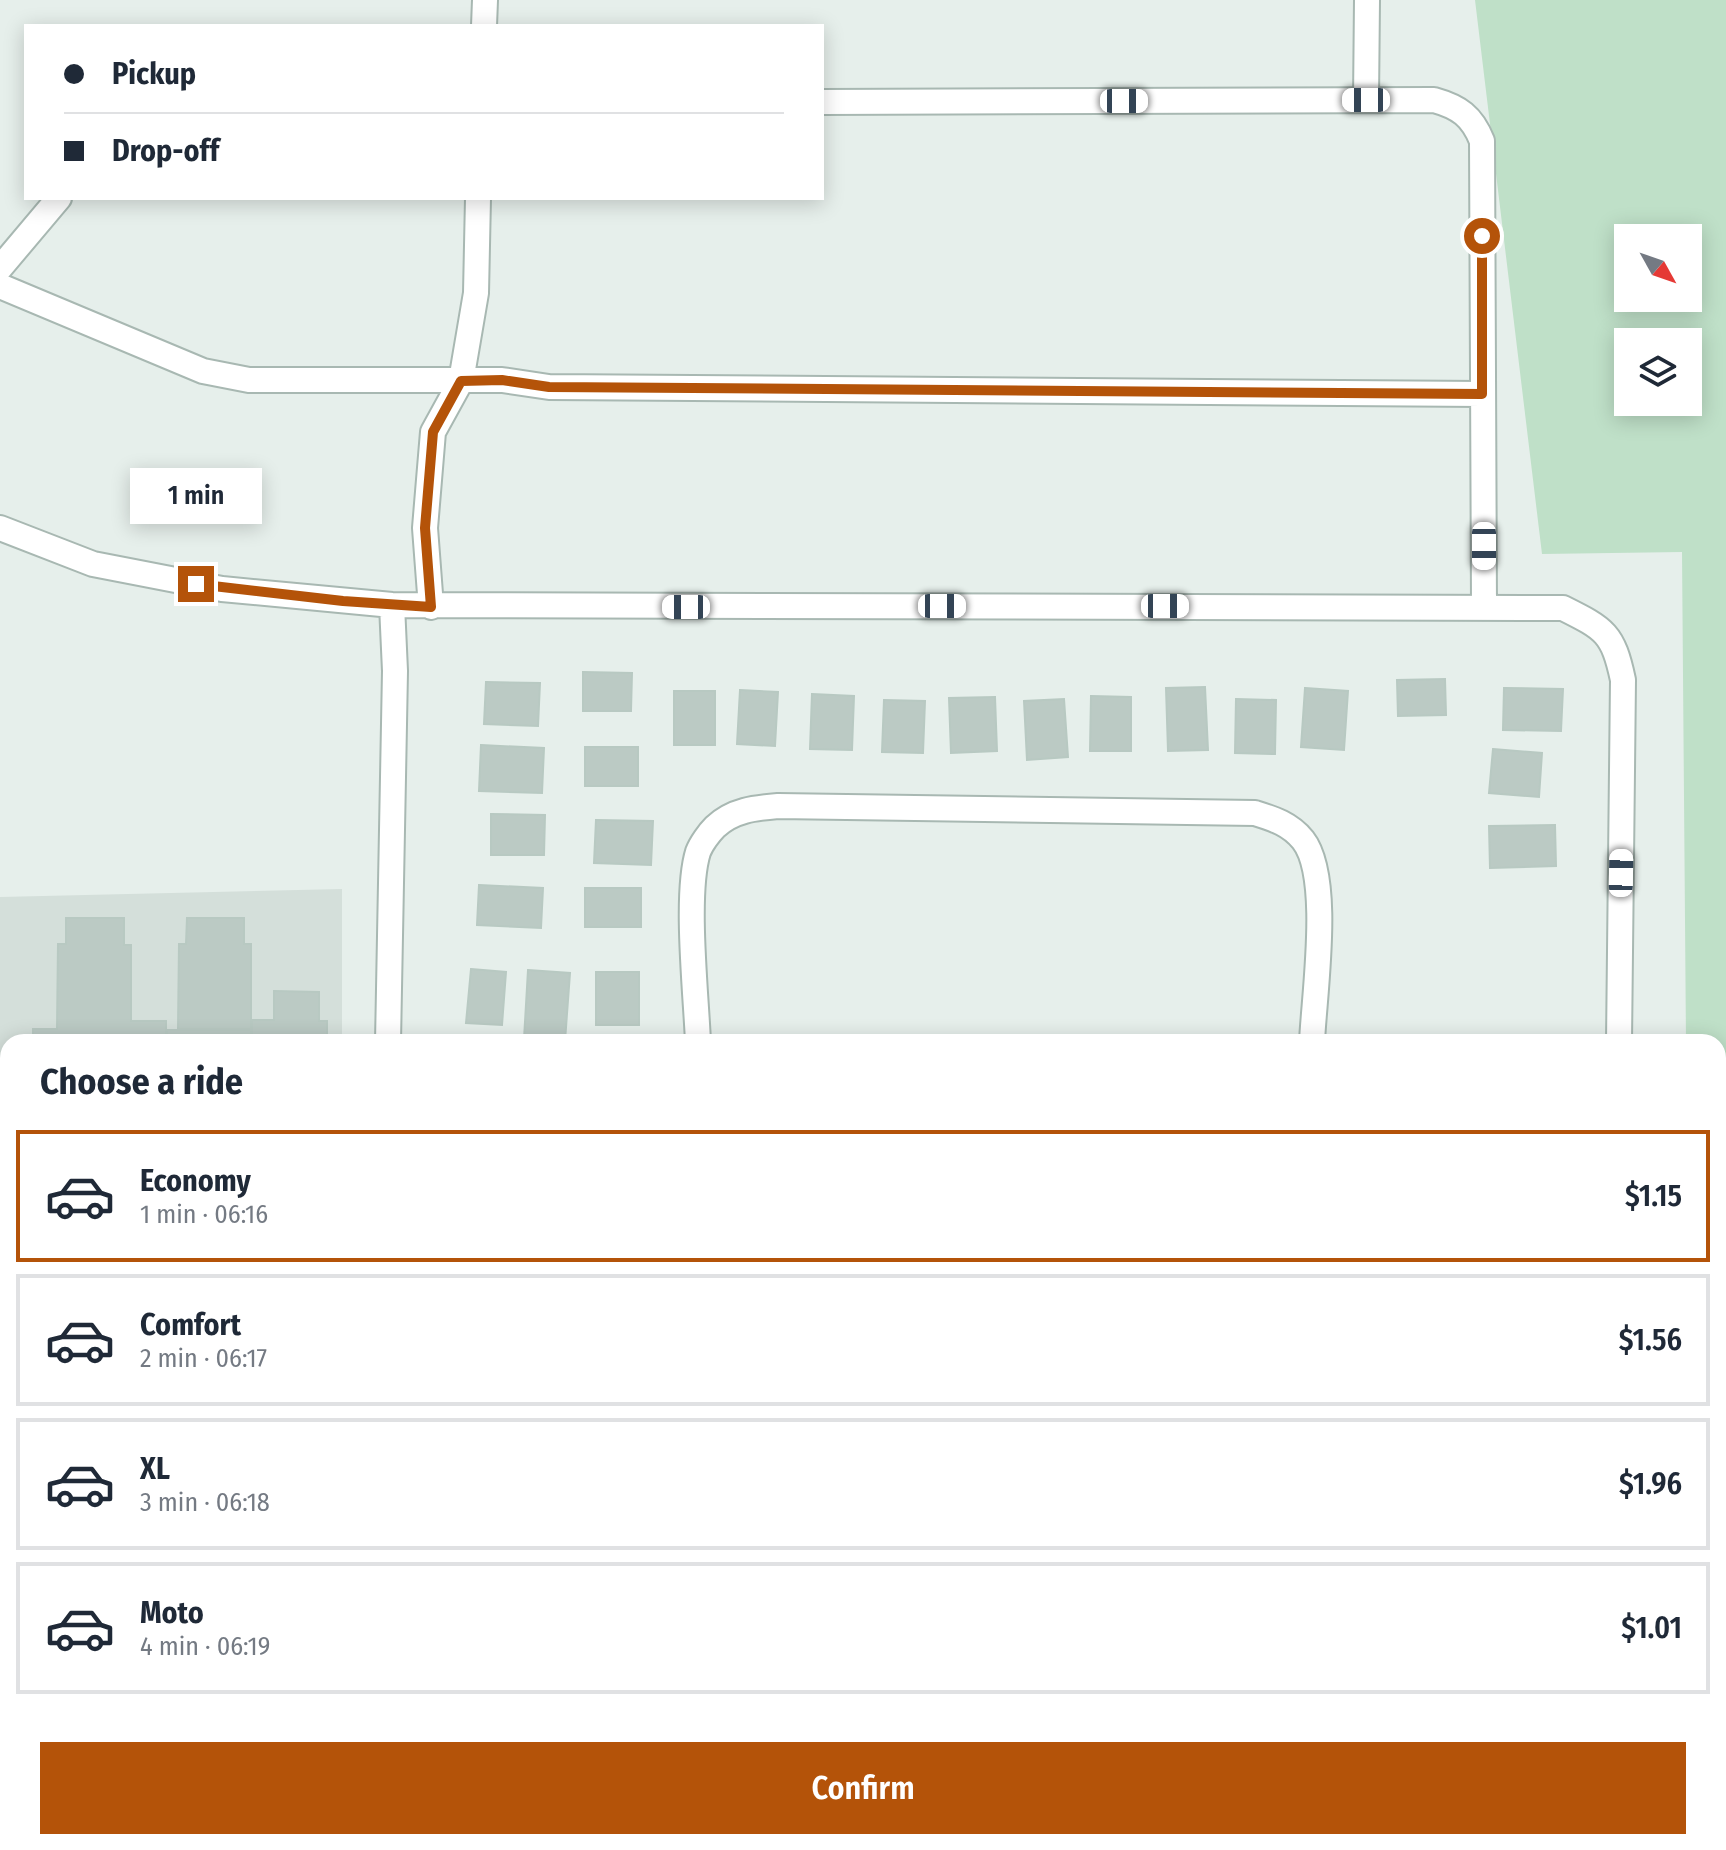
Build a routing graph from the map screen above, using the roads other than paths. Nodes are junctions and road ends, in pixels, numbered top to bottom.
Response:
1 (485, 0) edge
2 (1367, 0) edge
3 (484, 24) edge
4 (1366, 100) junction
5 (824, 102) edge
6 (57, 200) edge
7 (478, 200) edge
8 (0, 268) edge
9 (0, 286) edge
10 (461, 381) junction
11 (1482, 394) junction
12 (0, 528) edge
13 (392, 605) junction
14 (1484, 606) junction
15 (431, 607) junction
16 (388, 1034) edge
17 (698, 1034) edge
18 (1312, 1034) edge
19 (1619, 1034) edge

1 - 3 street
2 - 4 street
4 - 5 street
4 - 11 street
6 - 8 street
7 - 10 street
9 - 10 street
10 - 11 street
10 - 15 street
11 - 14 street
12 - 13 street
13 - 15 street
13 - 16 street
14 - 15 street
14 - 19 street
17 - 18 street

